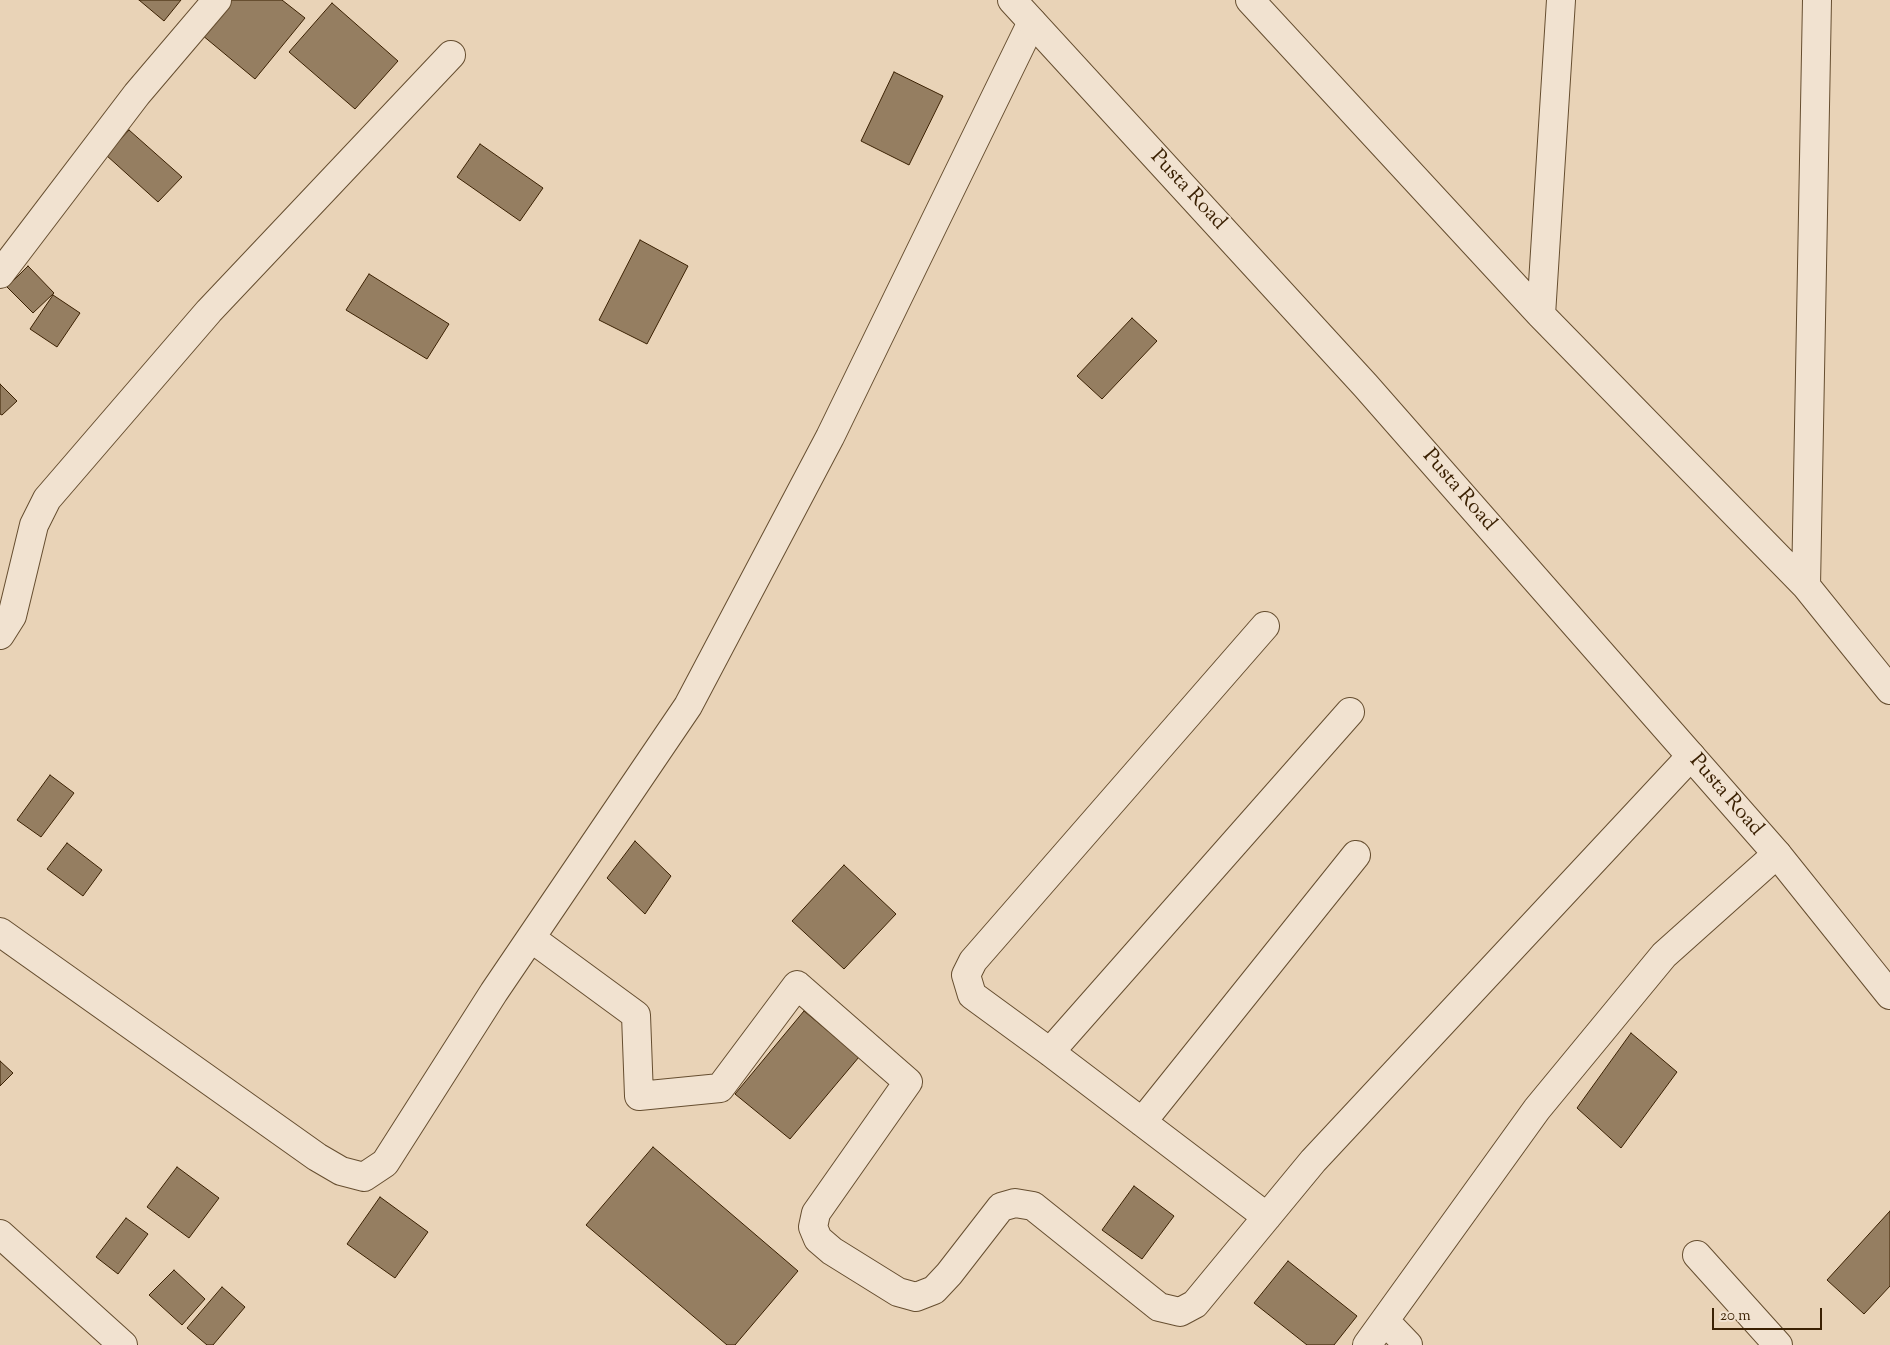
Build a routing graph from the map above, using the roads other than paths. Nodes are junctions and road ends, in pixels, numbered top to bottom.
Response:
1 (217, 0) edge
2 (1012, 0) edge
3 (1250, 0) edge
4 (1561, 0) edge
5 (1817, 0) edge
6 (1032, 22) junction
7 (451, 55) dead end
8 (0, 274) edge
9 (1541, 315) junction
10 (1806, 586) junction
11 (1265, 626) dead end
12 (0, 635) edge
13 (1890, 690) edge
14 (1350, 712) dead end
15 (1691, 756) junction
16 (1776, 854) junction
17 (1356, 855) dead end
18 (0, 932) edge
19 (531, 938) junction
20 (1890, 995) edge
21 (1050, 1052) junction
22 (1142, 1122) junction
23 (1267, 1217) junction
24 (0, 1234) edge
25 (1697, 1255) dead end
26 (1384, 1321) junction
27 (123, 1345) edge
28 (1367, 1345) edge
29 (1408, 1345) edge
30 (1778, 1345) edge

1 - 8 street
2 - 6 street, Pusta Road
3 - 9 street
4 - 9 street
5 - 10 street
6 - 15 street, Pusta Road
6 - 19 street
7 - 12 street
9 - 10 street
10 - 13 street
11 - 21 street
14 - 21 street
15 - 16 street, Pusta Road
15 - 23 street
16 - 20 street, Pusta Road
16 - 26 street
17 - 22 street
18 - 19 street
19 - 23 street
21 - 22 street
22 - 23 street
24 - 27 street
25 - 30 street
26 - 28 street
26 - 29 street

